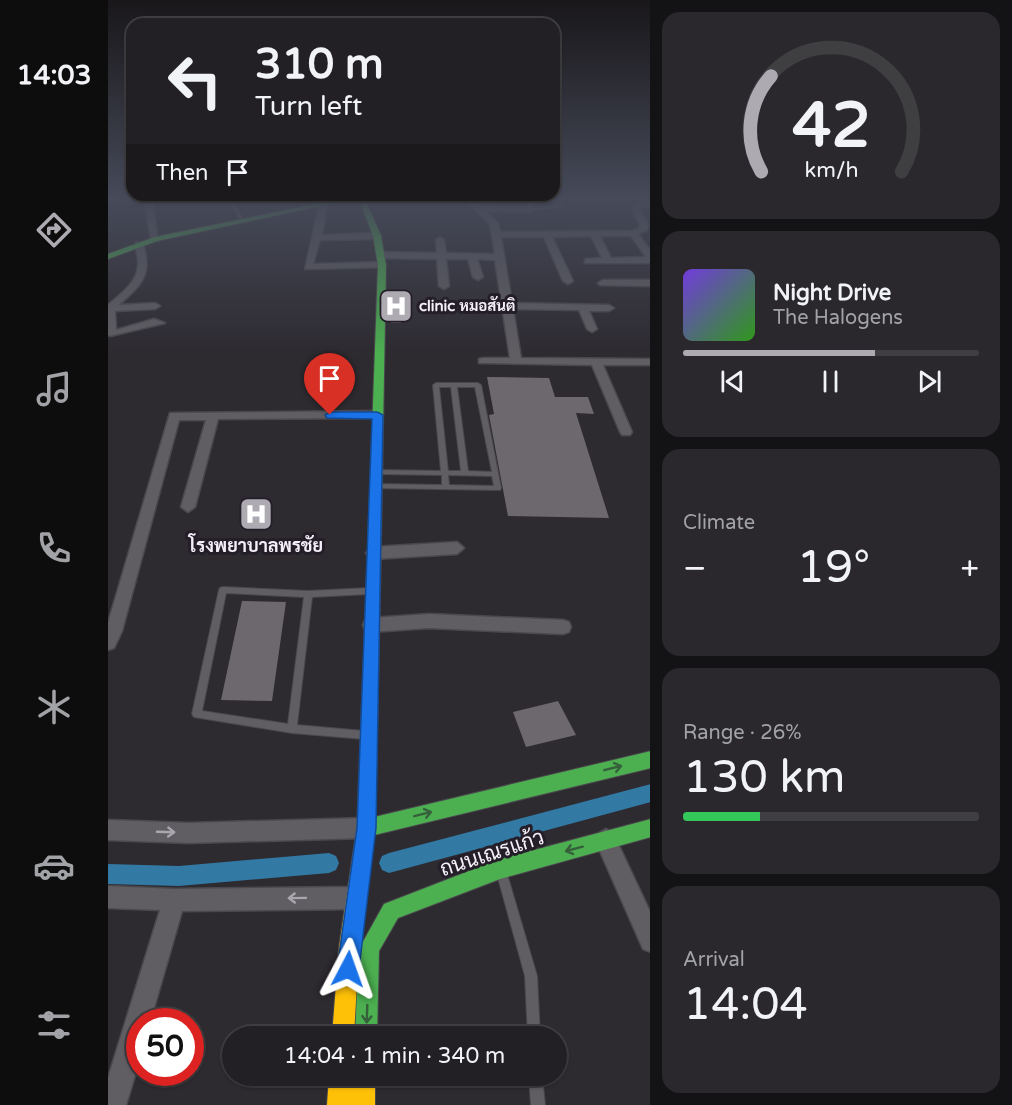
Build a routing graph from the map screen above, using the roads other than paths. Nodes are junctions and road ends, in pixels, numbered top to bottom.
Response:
1 (123, 251) edge
2 (141, 251) edge
3 (313, 251) edge
4 (380, 251) edge
5 (440, 251) edge
6 (498, 251) edge
7 (554, 251) edge
8 (603, 251) edge
9 (440, 256) junction
10 (108, 257) edge
11 (472, 257) junction
12 (499, 257) junction
13 (650, 259) edge
14 (382, 260) junction
15 (588, 261) dead end
16 (608, 261) junction
17 (478, 277) dead end
18 (568, 281) dead end
19 (603, 283) dead end
20 (650, 283) edge
21 (444, 286) dead end
22 (155, 306) dead end
23 (507, 306) junction
24 (109, 308) edge
25 (583, 308) junction
26 (609, 308) dead end
27 (160, 323) dead end
28 (592, 328) dead end
29 (516, 360) junction
30 (483, 361) dead end
31 (596, 361) junction
32 (650, 362) edge
33 (454, 385) junction
34 (377, 415) junction
35 (213, 416) junction
36 (626, 432) dead end
37 (445, 473) junction
38 (465, 474) junction
39 (495, 474) junction
40 (375, 478) junction
41 (446, 487) junction
42 (188, 507) dead end
43 (457, 548) dead end
44 (374, 553) junction
45 (373, 591) junction
46 (308, 594) junction
47 (371, 625) junction
48 (563, 627) dead end
49 (108, 643) edge
50 (292, 729) junction
51 (368, 735) junction
52 (650, 759) edge
53 (366, 828) junction
54 (650, 828) edge
55 (108, 830) edge
56 (606, 840) junction
57 (500, 869) junction
58 (108, 897) edge
59 (355, 898) junction
60 (174, 900) junction
61 (650, 939) edge
62 (345, 1026) edge
63 (366, 1026) edge
64 (534, 1026) edge
65 (340, 1086) edge
66 (364, 1086) edge
67 (537, 1086) edge
68 (113, 1105) edge
69 (339, 1105) edge
70 (363, 1105) edge
71 (538, 1105) edge

1 - 10 main road
2 - 24 street
3 - 14 street
4 - 14 main road
5 - 9 street
6 - 12 street
7 - 18 street
8 - 16 street
9 - 11 street
9 - 14 street
9 - 21 street
11 - 12 street
11 - 17 street
12 - 23 street
13 - 16 street
14 - 34 main road
15 - 16 street
19 - 20 street
22 - 24 street
23 - 25 street
23 - 29 street
24 - 27 street
25 - 26 street
25 - 28 street
29 - 30 street
29 - 31 street
31 - 32 street
31 - 36 street
33 - 37 lane
33 - 38 lane
33 - 39 lane
34 - 35 street
34 - 40 main road
35 - 42 street
35 - 49 street
37 - 38 lane
37 - 40 lane
37 - 41 lane
38 - 39 lane
39 - 41 lane
40 - 41 lane
40 - 44 main road
43 - 44 street
44 - 45 main road
45 - 46 lane
45 - 47 main road
46 - 50 lane
46 - 50 lane
47 - 48 street
47 - 51 main road
50 - 51 lane
51 - 53 main road
53 -> 52 main road
55 -> 53 street
53 - 59 main road
54 - 56 main road, ถนนเณรแก้ว
56 -> 57 main road, ถนนเณรแก้ว
56 - 61 street
57 -> 63 main road, ถนนเณรแก้ว
57 - 64 lane
58 - 60 street
59 -> 60 street
59 - 62 main road
60 - 68 street
65 - 69 main road
66 - 70 main road
67 - 71 lane

